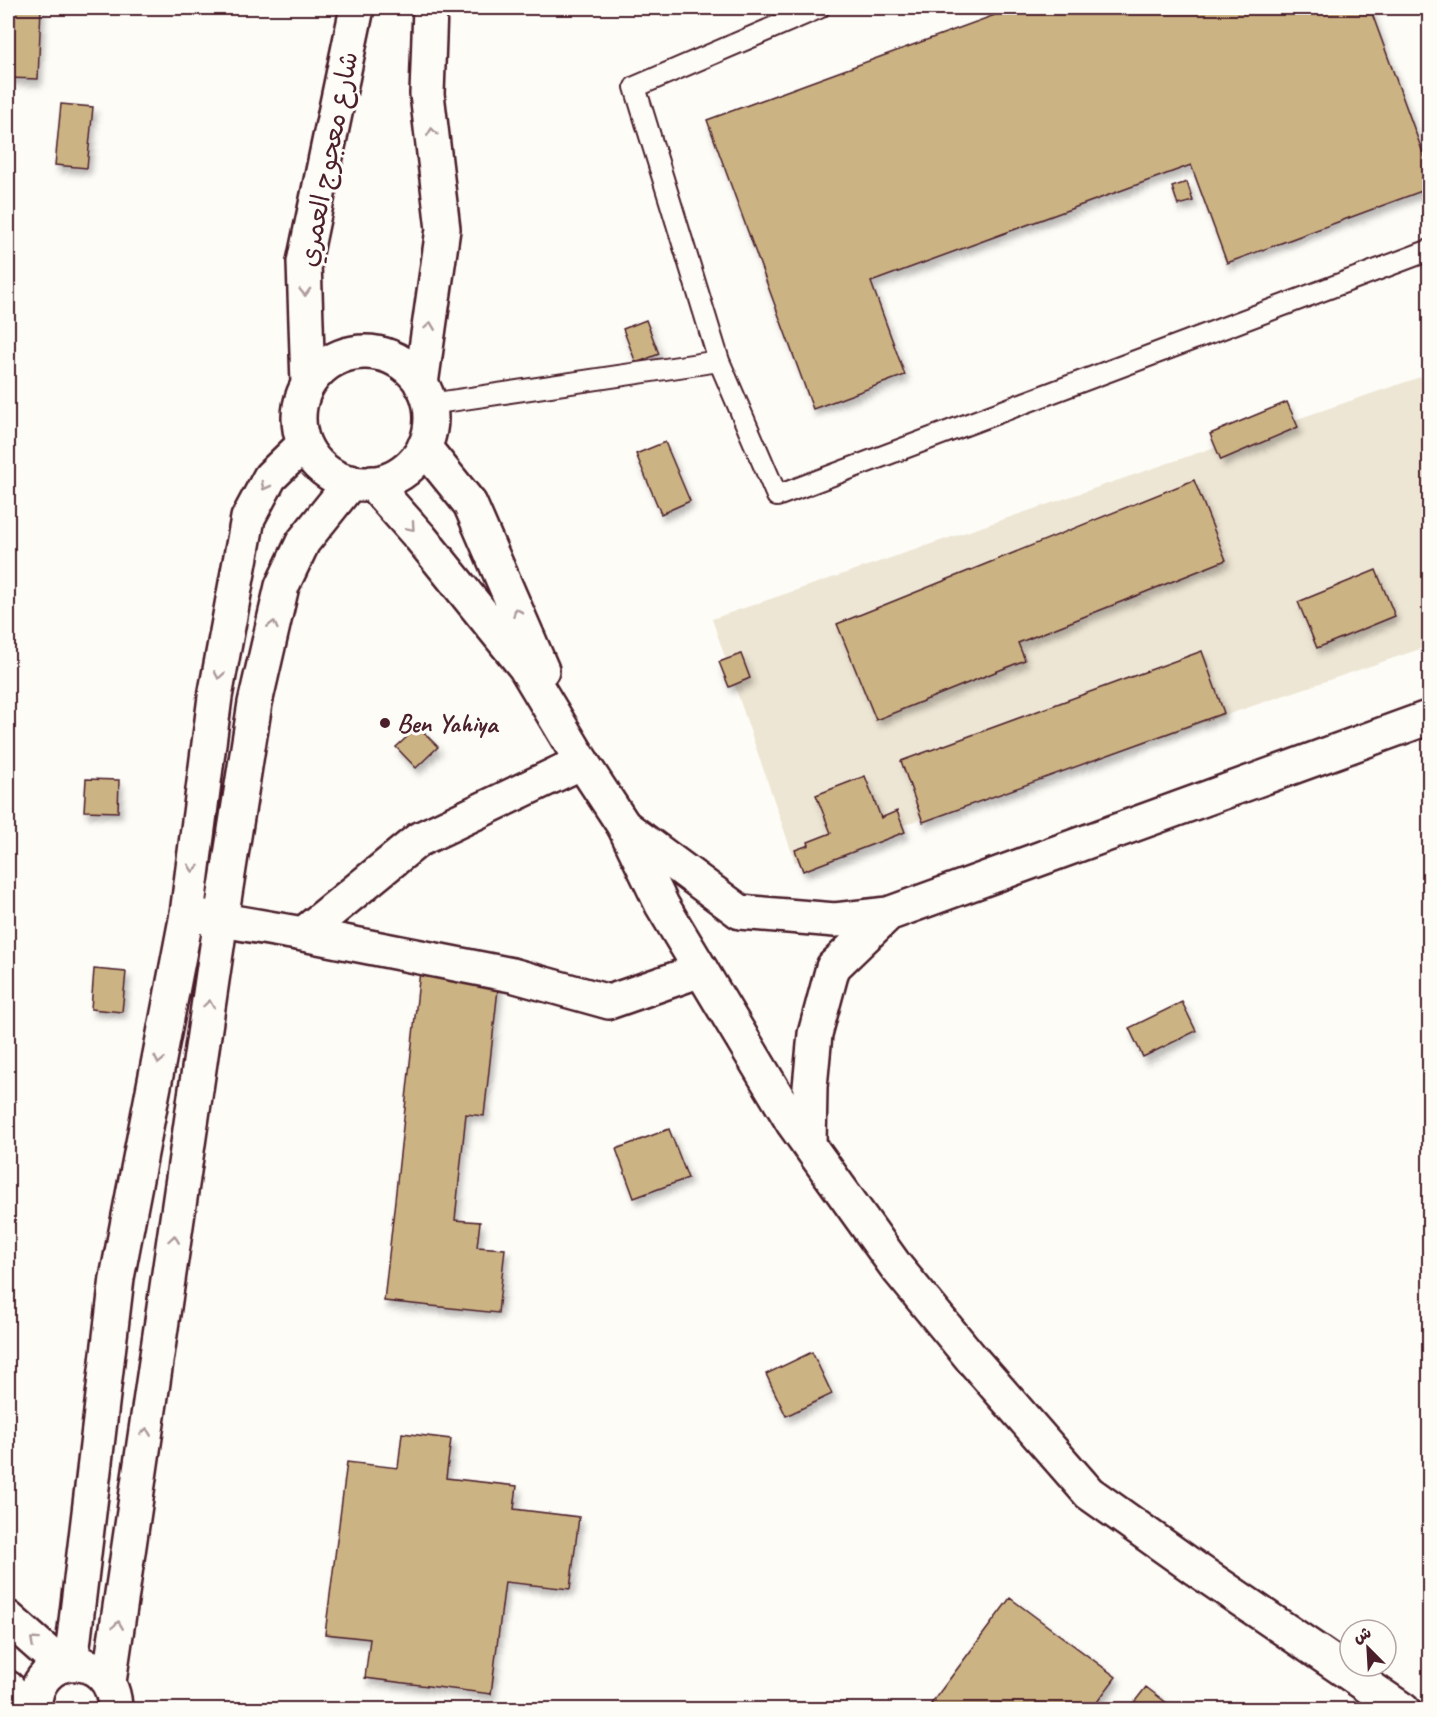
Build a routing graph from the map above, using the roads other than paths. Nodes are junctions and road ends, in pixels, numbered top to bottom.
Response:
1 (357, 8) edge
2 (430, 8) edge
3 (819, 8) edge
4 (1430, 250) edge
5 (719, 361) junction
6 (308, 384) junction
7 (426, 394) junction
8 (304, 444) junction
9 (424, 447) junction
10 (362, 483) junction
11 (1430, 717) edge
12 (582, 762) junction
13 (624, 826) junction
14 (187, 914) junction
15 (888, 914) junction
16 (221, 919) junction
17 (303, 934) junction
18 (701, 969) junction
19 (809, 1145) junction
20 (8, 1618) edge
21 (66, 1664) junction
22 (8, 1688) edge
23 (112, 1696) edge
24 (28, 1710) edge
25 (35, 1710) edge
26 (1403, 1710) edge

1 -> 6 main road, شارع معجوج العمري
7 -> 2 main road
3 - 5 lane
4 - 5 lane
5 - 7 lane
6 - 7 main road
6 - 8 main road
7 - 9 main road
8 - 10 main road
8 -> 14 main road
9 - 10 main road
12 -> 9 main road
10 -> 12 main road
16 -> 10 main road
11 - 15 main road
12 - 13 main road
12 - 17 main road
13 - 15 main road
13 - 18 main road
14 - 16 main road
14 -> 21 main road
15 - 19 main road
16 - 17 main road
23 -> 16 main road
17 - 18 main road
18 - 19 main road
19 - 26 main road
21 -> 20 main road
21 - 23 main road
21 - 25 main road
22 - 24 main road

